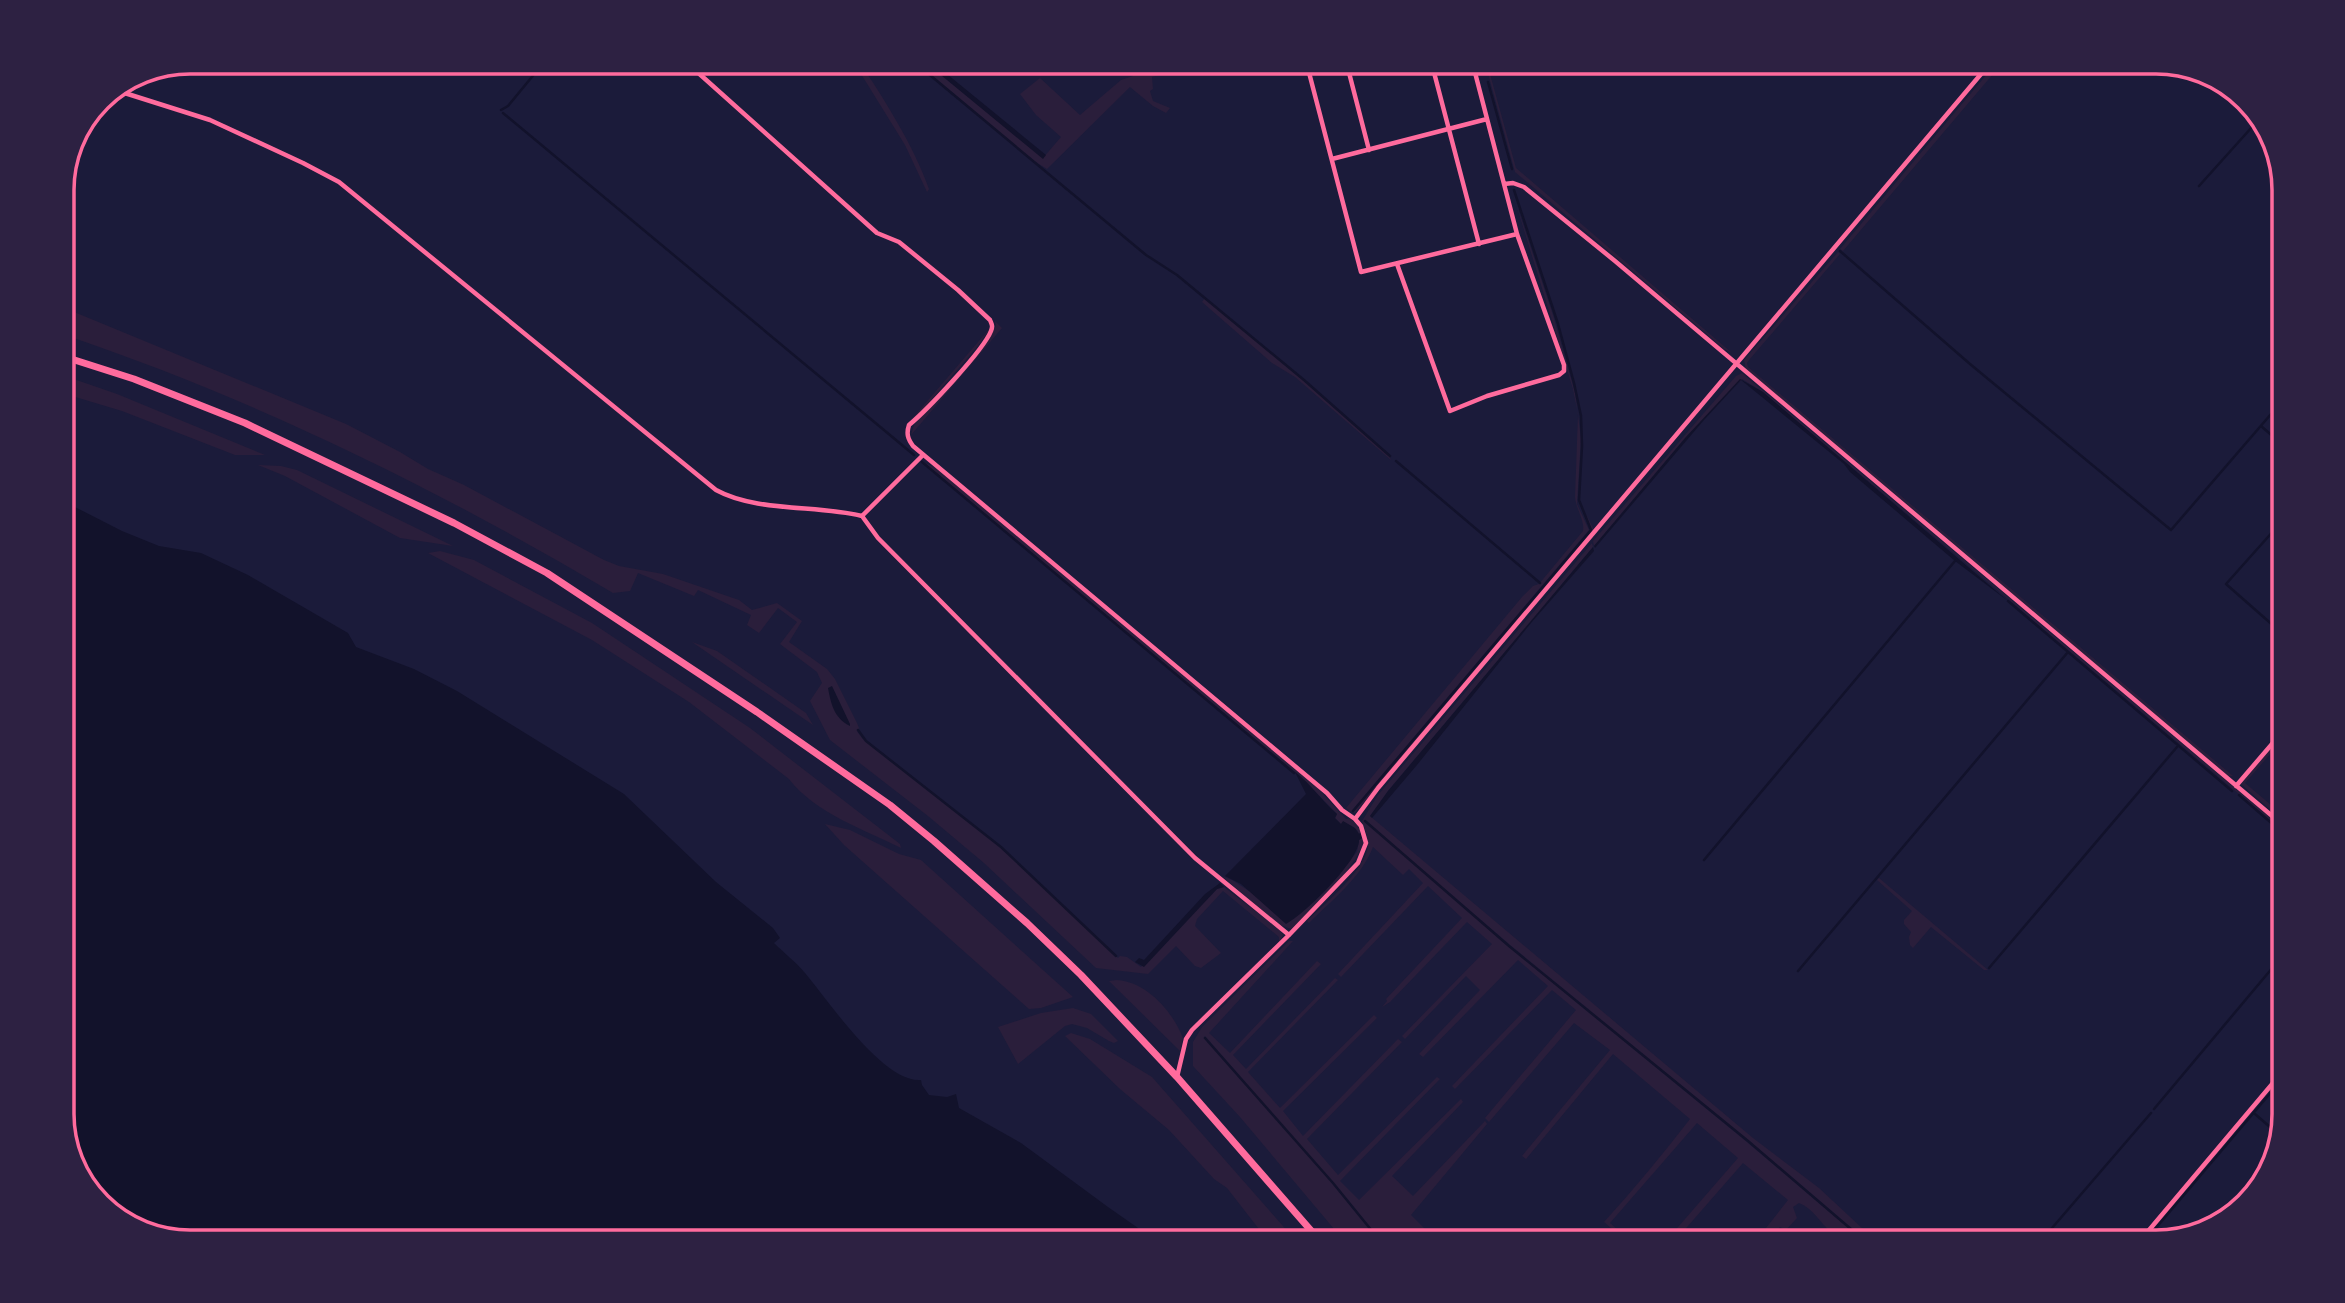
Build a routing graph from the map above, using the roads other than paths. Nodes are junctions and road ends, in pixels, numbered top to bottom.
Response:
1 (700, 74) edge
2 (1309, 74) edge
3 (1349, 74) edge
4 (1434, 74) edge
5 (1475, 74) edge
6 (1981, 74) edge
7 (125, 93) edge
8 (1487, 119) junction
9 (1448, 130) junction
10 (1369, 150) junction
11 (1332, 159) junction
12 (1504, 184) junction
13 (1517, 234) junction
14 (1479, 244) junction
15 (1397, 264) junction
16 (74, 360) edge
17 (1737, 364) junction
18 (922, 456) junction
19 (862, 516) junction
20 (2272, 744) edge
21 (2236, 786) junction
22 (2272, 816) edge
23 (1355, 819) junction
24 (1289, 935) junction
25 (1177, 1077) junction
26 (2272, 1084) edge
27 (1311, 1230) edge
28 (2149, 1230) edge

1 - 18 street
2 - 11 street
3 - 10 street
4 - 9 street
5 - 8 street
6 - 17 street
7 - 19 street
8 - 9 street
8 - 12 street
9 - 10 street
9 - 14 street
10 - 11 street
11 - 15 street
12 - 13 street
12 - 17 street
13 - 14 street
13 - 15 street
14 - 15 street
16 - 25 highway
17 - 21 street
17 - 23 street
18 - 19 street
18 - 23 street
19 - 24 street
20 - 21 street
21 - 22 street
23 - 24 street
24 - 25 street
25 - 27 highway
26 - 28 street

